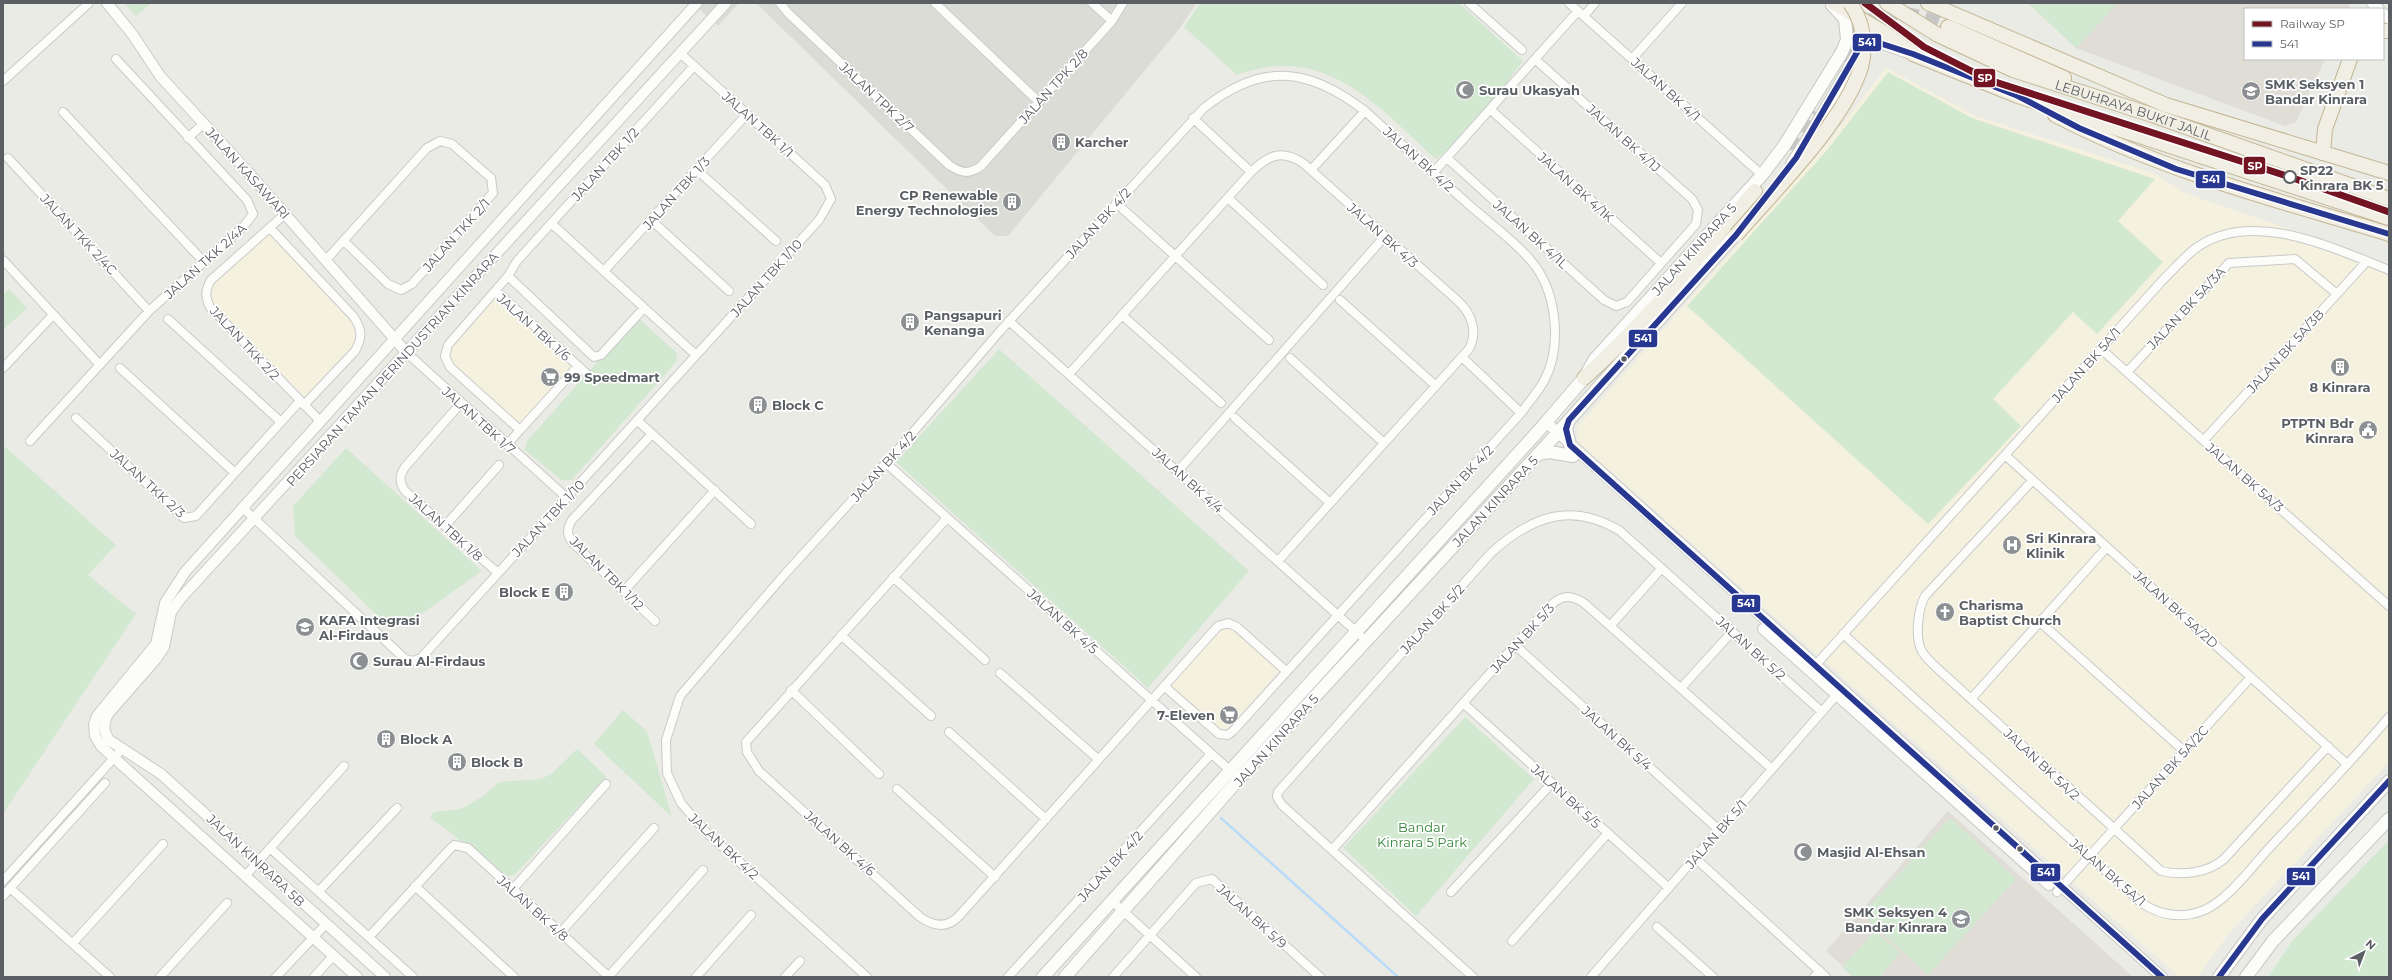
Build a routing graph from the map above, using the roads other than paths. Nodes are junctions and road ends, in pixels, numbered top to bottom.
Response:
1 (107, 3) edge
2 (697, 3) edge
3 (780, 3) edge
4 (935, 3) edge
5 (1092, 3) edge
6 (1123, 3) edge
7 (1469, 3) edge
8 (1569, 3) edge
9 (1595, 3) edge
10 (1682, 3) edge
11 (1830, 3) edge
12 (1834, 3) edge
13 (1850, 3) edge
14 (1887, 3) edge
15 (1928, 3) edge
16 (88, 4) dead end
17 (720, 5) edge
18 (1581, 14) junction
19 (1112, 21) junction
20 (1948, 27) tunnel mouth
21 (1522, 50) dead end
22 (680, 53) junction
23 (1913, 54) junction
24 (116, 59) dead end
25 (1632, 59) junction
26 (1536, 60) junction
27 (2350, 60) edge
28 (694, 66) junction
29 (3, 81) edge
30 (2018, 96) junction
31 (1039, 102) junction
32 (1491, 110) junction
33 (1365, 111) junction
34 (63, 112) dead end
35 (747, 114) junction
36 (2152, 115) junction
37 (1193, 118) junction
38 (204, 123) junction
39 (188, 138) junction
40 (2322, 153) junction
41 (8, 158) dead end
42 (1447, 158) junction
43 (981, 166) joint
44 (697, 170) junction
45 (1311, 170) junction
46 (1251, 172) junction
47 (1433, 173) junction
48 (2389, 173) edge
49 (1762, 175) junction
50 (1755, 191) dead end
51 (1228, 198) junction
52 (831, 199) joint
53 (2389, 199) edge
54 (1116, 203) junction
55 (285, 214) junction
56 (2389, 218) edge
57 (651, 220) junction
58 (551, 223) junction
59 (270, 228) junction
60 (2389, 234) edge
61 (1736, 235) junction
62 (1385, 236) junction
63 (344, 240) junction
64 (776, 241) dead end
65 (1176, 256) junction
66 (3, 260) edge
67 (326, 260) junction
68 (2367, 261) junction
69 (204, 262) junction
70 (1661, 263) junction
71 (2389, 270) edge
72 (604, 271) junction
73 (508, 276) junction
74 (1324, 285) dead end
75 (496, 291) junction
76 (729, 291) dead end
77 (2337, 294) junction
78 (1340, 300) dead end
79 (644, 308) junction
80 (149, 311) junction
81 (53, 315) junction
82 (1122, 315) junction
83 (168, 319) dead end
84 (1009, 321) junction
85 (395, 337) junction
86 (1269, 340) dead end
87 (2101, 348) junction
88 (407, 353) junction
89 (696, 354) junction
90 (1462, 357) junction
91 (1290, 358) dead end
92 (99, 364) junction
93 (578, 366) junction
94 (3, 368) edge
95 (120, 368) dead end
96 (586, 372) dead end
97 (2127, 372) junction
98 (1069, 374) junction
99 (1584, 378) junction
100 (1436, 386) junction
101 (302, 403) junction
102 (461, 403) junction
103 (1221, 403) dead end
104 (1521, 413) junction
105 (76, 418) dead end
106 (1235, 418) dead end
107 (1569, 420) junction
108 (320, 421) junction
109 (638, 421) junction
110 (281, 422) junction
111 (1544, 425) junction
112 (520, 430) junction
113 (652, 434) junction
114 (1555, 435) junction
115 (2204, 440) junction
116 (30, 441) dead end
117 (1384, 443) junction
118 (507, 445) junction
119 (1571, 450) junction
120 (1538, 454) junction
121 (2006, 455) junction
122 (886, 463) junction
123 (499, 465) dead end
124 (1178, 471) junction
125 (235, 473) junction
126 (2034, 480) junction
127 (715, 490) junction
128 (567, 498) junction
129 (1330, 503) junction
130 (242, 508) junction
131 (947, 518) junction
132 (255, 519) junction
133 (751, 524) dead end
134 (445, 526) junction
135 (2107, 547) junction
136 (1278, 561) junction
137 (1661, 569) junction
138 (498, 573) junction
139 (893, 577) junction
140 (624, 591) junction
141 (2389, 606) edge
142 (1337, 614) junction
143 (655, 621) dead end
144 (2040, 622) junction
145 (1611, 625) junction
146 (1357, 632) junction
147 (1732, 632) junction
148 (1843, 634) junction
149 (841, 635) junction
150 (1367, 641) junction
151 (1515, 645) junction
152 (985, 660) dead end
153 (1812, 669) junction
154 (1286, 671) junction
155 (1000, 673) dead end
156 (2251, 677) junction
157 (1164, 686) junction
158 (1681, 688) junction
159 (790, 690) junction
160 (1839, 693) junction
161 (1971, 699) junction
162 (1151, 700) junction
163 (1463, 703) junction
164 (1822, 712) junction
165 (931, 716) dead end
166 (2389, 717) edge
167 (949, 732) dead end
168 (2328, 746) junction
169 (122, 749) junction
170 (2184, 752) junction
171 (1211, 754) junction
172 (114, 758) junction
173 (1098, 759) junction
174 (2347, 764) junction
175 (344, 766) dead end
176 (1772, 769) junction
177 (1230, 770) junction
178 (879, 774) dead end
179 (1240, 779) junction
180 (2389, 781) edge
181 (105, 783) dead end
182 (1552, 783) junction
183 (606, 784) dead end
184 (897, 789) dead end
185 (397, 808) dead end
186 (1046, 819) junction
187 (2389, 819) edge
188 (654, 828) dead end
189 (1719, 830) junction
190 (2114, 830) junction
191 (1608, 833) junction
192 (163, 844) dead end
193 (270, 848) junction
194 (1332, 850) junction
195 (2089, 856) junction
196 (1695, 858) junction
197 (257, 862) junction
198 (703, 870) dead end
199 (246, 875) junction
200 (995, 877) junction
201 (3, 881) edge
202 (415, 886) junction
203 (10, 888) junction
204 (512, 888) junction
205 (1668, 888) junction
206 (2059, 889) junction
207 (319, 891) junction
208 (1451, 892) dead end
209 (3, 896) edge
210 (1111, 900) junction
211 (227, 903) dead end
212 (1124, 911) junction
213 (750, 915) dead end
214 (326, 924) junction
215 (1657, 927) dead end
216 (561, 932) junction
217 (1149, 935) junction
218 (369, 937) junction
219 (313, 938) junction
220 (1512, 941) dead end
221 (73, 943) junction
222 (333, 956) junction
223 (800, 961) dead end
224 (1820, 975) edge
225 (315, 976) edge
226 (110, 977) edge
227 (160, 977) edge
228 (276, 977) edge
229 (357, 977) edge
230 (385, 977) edge
231 (413, 977) edge
232 (514, 977) edge
233 (609, 977) edge
234 (696, 977) edge
235 (785, 977) edge
236 (866, 977) edge
237 (1008, 977) edge
238 (1043, 977) edge
239 (1065, 977) edge
240 (1113, 977) edge
241 (1196, 977) edge
242 (1320, 977) edge
243 (1473, 977) edge
244 (1591, 977) edge
245 (1713, 977) edge
246 (2152, 977) edge
247 (2162, 977) edge
248 (2220, 977) edge
249 (2246, 977) edge

1 - 38 street, JALAN KASAWARI
2 - 85 street, PERSIARAN TAMAN PERINDUSTRIAN KINRARA
3 - 43 street, JALAN TPK 2/7
4 - 31 street
5 - 19 street
6 - 19 street, JALAN TPK 2/8
7 - 21 street
8 - 18 street, JALAN BK 4/1
9 - 18 street
10 - 25 street
11 - 49 main road, JALAN KINRARA 5
12 - 23 highway, LEBUHRAYA BUKIT JALIL
13 - 61 highway, bridge
14 - 36 highway, LEBUHRAYA BUKIT JALIL
15 - 40 highway
16 - 29 street
17 - 22 street, PERSIARAN TAMAN PERINDUSTRIAN KINRARA
18 - 25 street, JALAN BK 4/1
18 - 26 street
19 - 31 street, JALAN TPK 2/8
20 - 36 highway
22 - 28 street, JALAN TBK 1/1
22 - 88 street, PERSIARAN TAMAN PERINDUSTRIAN KINRARA
23 - 30 highway, LEBUHRAYA BUKIT JALIL
23 - 61 main road, JALAN KINRARA 5
24 - 39 street, JALAN TKK 2/4A
25 - 49 street, JALAN BK 4/1
26 - 32 street
26 - 70 street, JALAN BK 4/1J
27 - 40 highway
28 - 35 street, JALAN TBK 1/1
28 - 58 street, JALAN TBK 1/2
30 - 56 highway, LEBUHRAYA BUKIT JALIL
30 - 60 highway
31 - 43 street, JALAN TPK 2/8
32 - 42 street
32 - 70 street, JALAN BK 4/1K
33 - 37 street, JALAN BK 4/2
33 - 45 street
33 - 47 street, JALAN BK 4/2
34 - 69 street
35 - 44 street, JALAN TBK 1/3
35 - 52 street, JALAN TBK 1/1
36 - 53 highway, LEBUHRAYA BUKIT JALIL
37 - 46 street
37 - 54 street, JALAN BK 4/2
38 - 39 street
38 - 55 street, JALAN KASAWARI
39 - 69 street, JALAN TKK 2/4A
40 - 48 highway
41 - 80 street, JALAN TKK 2/4C
42 - 47 street
42 - 70 street, JALAN BK 4/1L
44 - 57 street, JALAN TBK 1/3
44 - 64 street
45 - 46 street, JALAN BK 4/3
45 - 62 street, JALAN BK 4/3
46 - 51 street, JALAN BK 4/3
47 - 104 street, JALAN BK 4/2
49 - 99 main road, JALAN KINRARA 5
50 - 99 highway
51 - 65 street, JALAN BK 4/3
51 - 74 street
52 - 89 street, JALAN TBK 1/10
54 - 65 street
54 - 84 street, JALAN BK 4/2
55 - 59 street, JALAN TKK 2/2
55 - 67 street, JALAN KASAWARI
57 - 72 street, JALAN TBK 1/3
57 - 76 street
58 - 72 street
58 - 73 street, JALAN TBK 1/2
59 - 101 street
59 - 101 street, JALAN TKK 2/2
61 - 107 main road, JALAN KINRARA 5
62 - 90 street, JALAN BK 4/3
62 - 124 street
63 - 63 street, JALAN TKK 2/1
63 - 67 street, JALAN TKK 2/1
65 - 82 street, JALAN BK 4/3
65 - 86 street
66 - 81 street
67 - 85 street, JALAN KASAWARI
68 - 71 street, JALAN BK 5A/1
68 - 77 street, JALAN BK 5A/3B
68 - 87 street, JALAN BK 5A/1
69 - 80 street, JALAN TKK 2/4A
72 - 79 street
73 - 75 street, JALAN TBK 1/2
73 - 79 street
75 - 93 street, JALAN TBK 1/6
75 - 112 street, JALAN TBK 1/6
77 - 97 street, JALAN BK 5A/3A
77 - 115 street, JALAN BK 5A/3B
78 - 100 street
79 - 89 street
80 - 92 street, JALAN TKK 2/4A
81 - 92 street
81 - 94 street
82 - 98 street, JALAN BK 4/3
82 - 103 street
83 - 110 street
84 - 98 street, JALAN BK 4/4
84 - 122 street, JALAN BK 4/2
85 - 88 street, JALAN TBK 1/7
85 - 108 street, PERSIARAN TAMAN PERINDUSTRIAN KINRARA
87 - 97 street, JALAN BK 5A/3
87 - 121 street, JALAN BK 5A/1
88 - 102 street, JALAN TBK 1/7
88 - 132 street, PERSIARAN TAMAN PERINDUSTRIAN KINRARA
89 - 109 street, JALAN TBK 1/10
90 - 100 street, JALAN BK 4/3
90 - 104 street
91 - 117 street
92 - 116 street, JALAN TKK 2/4A
93 - 96 street
93 - 112 street, JALAN TBK 1/6
95 - 125 street
97 - 115 street, JALAN BK 5A/3
98 - 124 street, JALAN BK 4/4
99 - 111 main road, JALAN KINRARA 5
100 - 117 street, JALAN BK 4/3
101 - 108 street, JALAN TKK 2/2
101 - 110 street, JALAN TKK 2/3
102 - 118 street, JALAN TBK 1/7
102 - 134 street, JALAN TBK 1/8
104 - 142 street, JALAN BK 4/2
105 - 125 street, JALAN TKK 2/3
106 - 129 street
107 - 114 main road, JALAN KINRARA 5
107 - 119 main road
108 - 130 street, PERSIARAN TAMAN PERINDUSTRIAN KINRARA
109 - 113 street
109 - 128 street, JALAN TBK 1/10
110 - 125 street, JALAN TKK 2/3
111 - 114 street
111 - 146 main road, JALAN KINRARA 5
112 - 118 street, JALAN TBK 1/6
113 - 127 street
113 - 140 street, JALAN TBK 1/12
114 - 119 street
114 - 120 main road, JALAN KINRARA 5
115 - 141 street, JALAN BK 5A/3
117 - 129 street, JALAN BK 4/3
118 - 128 street, JALAN TBK 1/7
119 - 120 main road
119 - 153 street
120 - 150 main road, JALAN KINRARA 5
121 - 126 street, JALAN BK 5A/2D
121 - 148 street, JALAN BK 5A/1
122 - 131 street, JALAN BK 4/5
122 - 236 street, JALAN BK 4/2
123 - 134 street
124 - 136 street, JALAN BK 4/4
126 - 135 street, JALAN BK 5A/2D
126 - 161 street, JALAN BK 5A/2
127 - 133 street
127 - 140 street
128 - 138 street, JALAN TBK 1/10
129 - 136 street, JALAN BK 4/3
130 - 132 street, JALAN TBK 1/10
130 - 172 street, PERSIARAN TAMAN PERINDUSTRIAN KINRARA
131 - 139 street, JALAN BK 4/6
131 - 162 street, JALAN BK 4/5
132 - 138 street, JALAN TBK 1/10
132 - 169 street, PERSIARAN TAMAN PERINDUSTRIAN KINRARA
134 - 138 street, JALAN TBK 1/8
135 - 144 street
135 - 156 street, JALAN BK 5A/2D
136 - 142 street, JALAN BK 4/4
137 - 145 street
137 - 147 street, JALAN BK 5/2
137 - 194 street, JALAN BK 5/2
139 - 149 street, JALAN BK 4/6
139 - 152 street
140 - 143 street, JALAN TBK 1/12
142 - 146 street, JALAN BK 4/4
142 - 154 street, JALAN BK 4/2
144 - 161 street
144 - 170 street
145 - 151 street, JALAN BK 5/3
145 - 158 street, JALAN BK 5/3
146 - 150 street, JALAN BK 4/4
146 - 177 main road, JALAN KINRARA 5
147 - 158 street
147 - 164 street, JALAN BK 5/2
148 - 153 street, JALAN BK 5A/1
148 - 195 street, JALAN BK 5A/1
149 - 159 street, JALAN BK 4/6
149 - 165 street
150 - 179 main road, JALAN KINRARA 5
151 - 163 street, JALAN BK 5/3
151 - 189 street, JALAN BK 5/4
153 - 160 street
154 - 157 street, JALAN BK 4/6
154 - 157 street, JALAN BK 4/2
155 - 173 street
156 - 168 street, JALAN BK 5A/2D
156 - 170 street, JALAN BK 5A/2C
157 - 162 street, JALAN BK 4/6
158 - 176 street, JALAN BK 5/3
159 - 178 street
159 - 200 street, JALAN BK 4/6
160 - 164 street, JALAN BK 5/1
160 - 206 street
161 - 190 street, JALAN BK 5A/2
162 - 171 street, JALAN BK 4/5
162 - 173 street, JALAN BK 4/6
163 - 182 street, JALAN BK 5/5
163 - 194 street, JALAN BK 5/3
164 - 176 street, JALAN BK 5/1
166 - 174 street, JALAN BK 5A/1
167 - 186 street
168 - 174 street, JALAN BK 5A/2D
168 - 190 street, JALAN BK 5A/2
169 - 172 street
169 - 197 street, JALAN KINRARA 5B
170 - 190 street, JALAN BK 5A/2C
171 - 177 street, JALAN BK 4/5
171 - 237 street, JALAN BK 4/2
172 - 199 street, JALAN KINRARA 5B
172 - 201 street
173 - 186 street, JALAN BK 4/6
174 - 195 street, JALAN BK 5A/1
175 - 193 street
176 - 189 street, JALAN BK 5/1
177 - 179 street, JALAN BK 4/5
177 - 210 main road, JALAN KINRARA 5
179 - 212 main road, JALAN KINRARA 5
180 - 248 main road
181 - 203 street
182 - 191 street, JALAN BK 5/5
182 - 208 street
183 - 204 street
184 - 200 street
185 - 207 street
186 - 200 street, JALAN BK 4/6
187 - 249 main road
188 - 216 street
189 - 196 street, JALAN BK 5/1
190 - 195 street, JALAN BK 5A/2C
191 - 205 street, JALAN BK 5/5
191 - 220 street
192 - 221 street
193 - 197 street
193 - 207 street
194 - 243 street, JALAN BK 5/2
195 - 206 street, JALAN BK 5A/2C
196 - 205 street, JALAN BK 5/1
196 - 224 street
197 - 199 street
197 - 214 street, JALAN KINRARA 5B
198 - 233 street
199 - 219 street, JALAN KINRARA 5B
202 - 204 street, JALAN BK 4/8
202 - 218 street
202 - 232 street
203 - 209 street
203 - 221 street
204 - 216 street, JALAN BK 4/8
205 - 244 street, JALAN BK 5/1
206 - 246 street
206 - 247 street
207 - 218 street
210 - 212 street
210 - 238 main road, JALAN KINRARA 5
211 - 227 street
212 - 217 street
212 - 239 main road, JALAN KINRARA 5
213 - 234 street
214 - 219 street
214 - 230 street, JALAN KINRARA 5B
215 - 245 street
216 - 233 street, JALAN BK 4/8
217 - 240 street
217 - 241 street
217 - 242 street, JALAN BK 5/9
218 - 231 street
219 - 222 street, JALAN KINRARA 5B
219 - 228 street
221 - 226 street
222 - 225 street
222 - 229 street, JALAN KINRARA 5B
223 - 235 street

